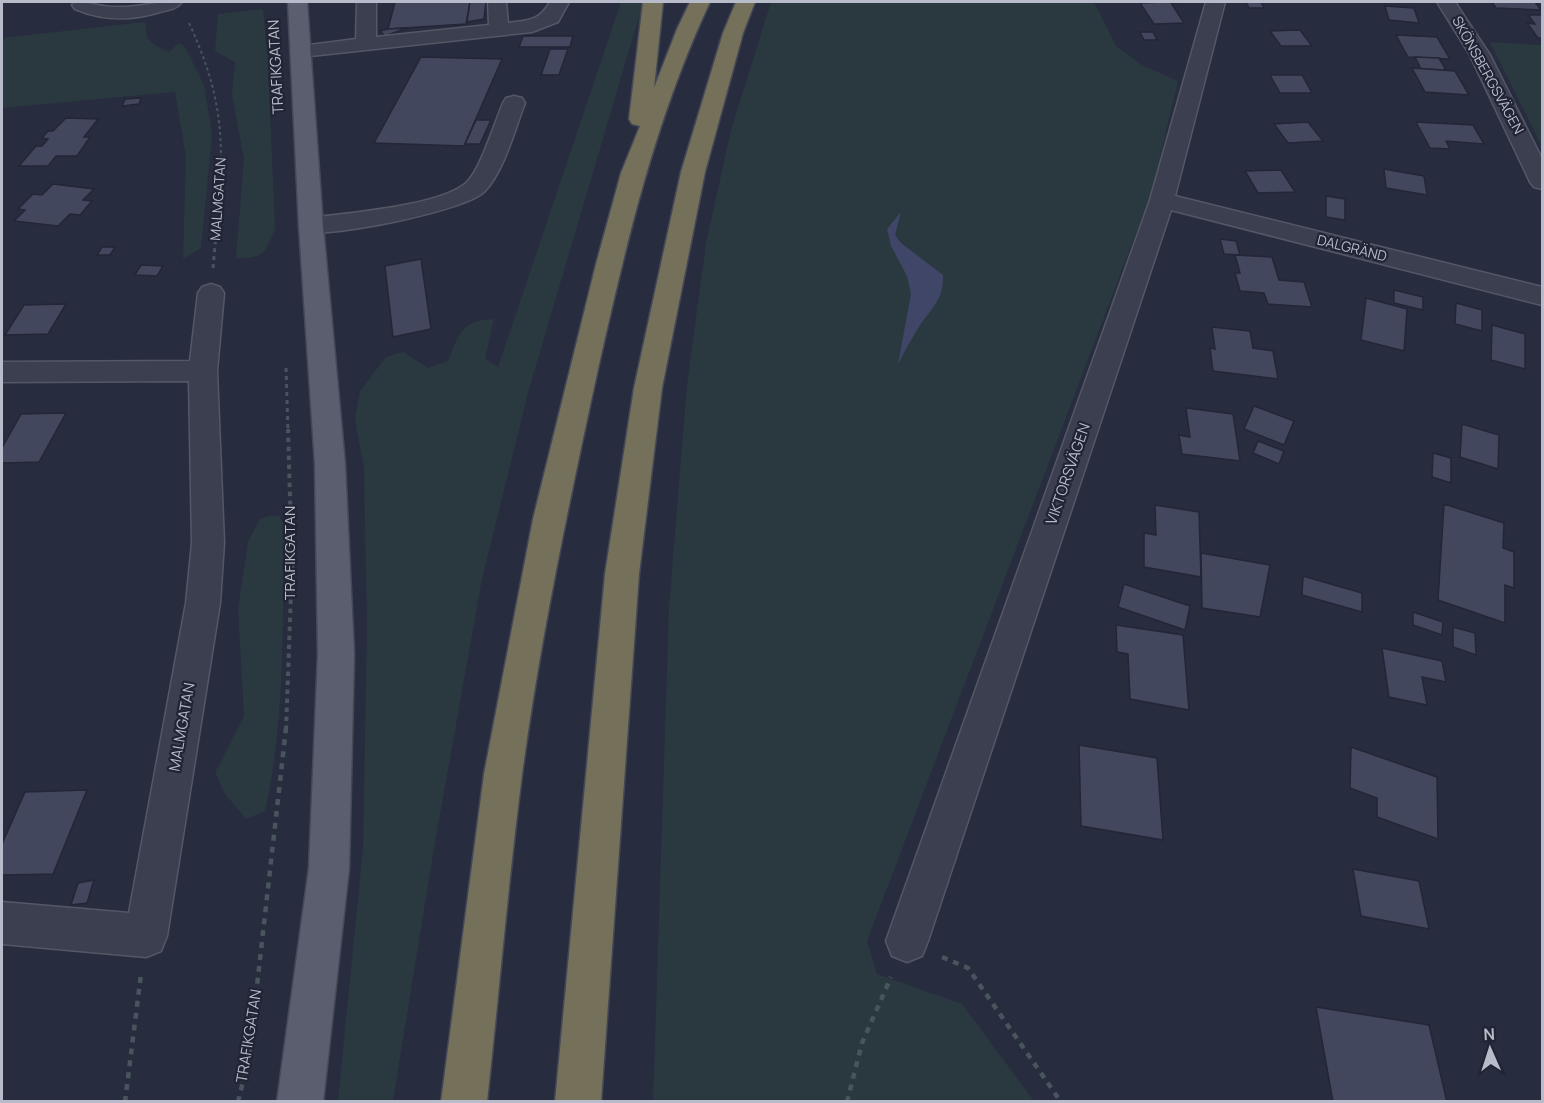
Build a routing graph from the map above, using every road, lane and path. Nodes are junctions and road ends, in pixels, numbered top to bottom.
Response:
1 (84, 2) edge
2 (172, 2) edge
3 (297, 2) edge
4 (366, 2) edge
5 (497, 2) edge
6 (559, 2) edge
7 (653, 2) edge
8 (700, 2) edge
9 (745, 2) edge
10 (1215, 2) edge
11 (1446, 2) edge
12 (499, 29) junction
13 (366, 44) junction
14 (301, 51) junction
15 (514, 103) dead end
16 (633, 173) junction
17 (1542, 182) edge
18 (1162, 200) junction
19 (311, 226) junction
20 (211, 294) joint
21 (1542, 296) edge
22 (286, 365) dead end
23 (2, 372) edge
24 (203, 372) junction
25 (2, 923) edge
26 (146, 936) junction
27 (907, 941) junction
28 (125, 1101) edge
29 (238, 1101) edge
30 (300, 1101) edge
31 (464, 1101) edge
32 (578, 1101) edge
33 (848, 1101) edge
34 (1061, 1101) edge

1 - 2 street
2 - 20 path, MALMGATAN
3 - 14 main road, TRAFIKGATAN
4 - 13 street
5 - 12 street
6 - 12 street
7 - 16 highway
8 - 16 highway
9 - 32 highway
10 - 18 street, VIKTORSVÄGEN
11 - 17 street, SKÖNSBERGSVÄGEN
12 - 13 street
13 - 14 street
14 - 19 main road, TRAFIKGATAN
15 - 19 street
16 - 31 highway
18 - 21 street, DALGRÄND
18 - 27 street, VIKTORSVÄGEN
19 - 30 main road, TRAFIKGATAN
20 - 24 street, MALMGATAN
22 - 29 path, TRAFIKGATAN
23 - 24 street
24 - 26 street, MALMGATAN
25 - 26 street
26 - 28 path
27 - 33 path
27 - 34 path

